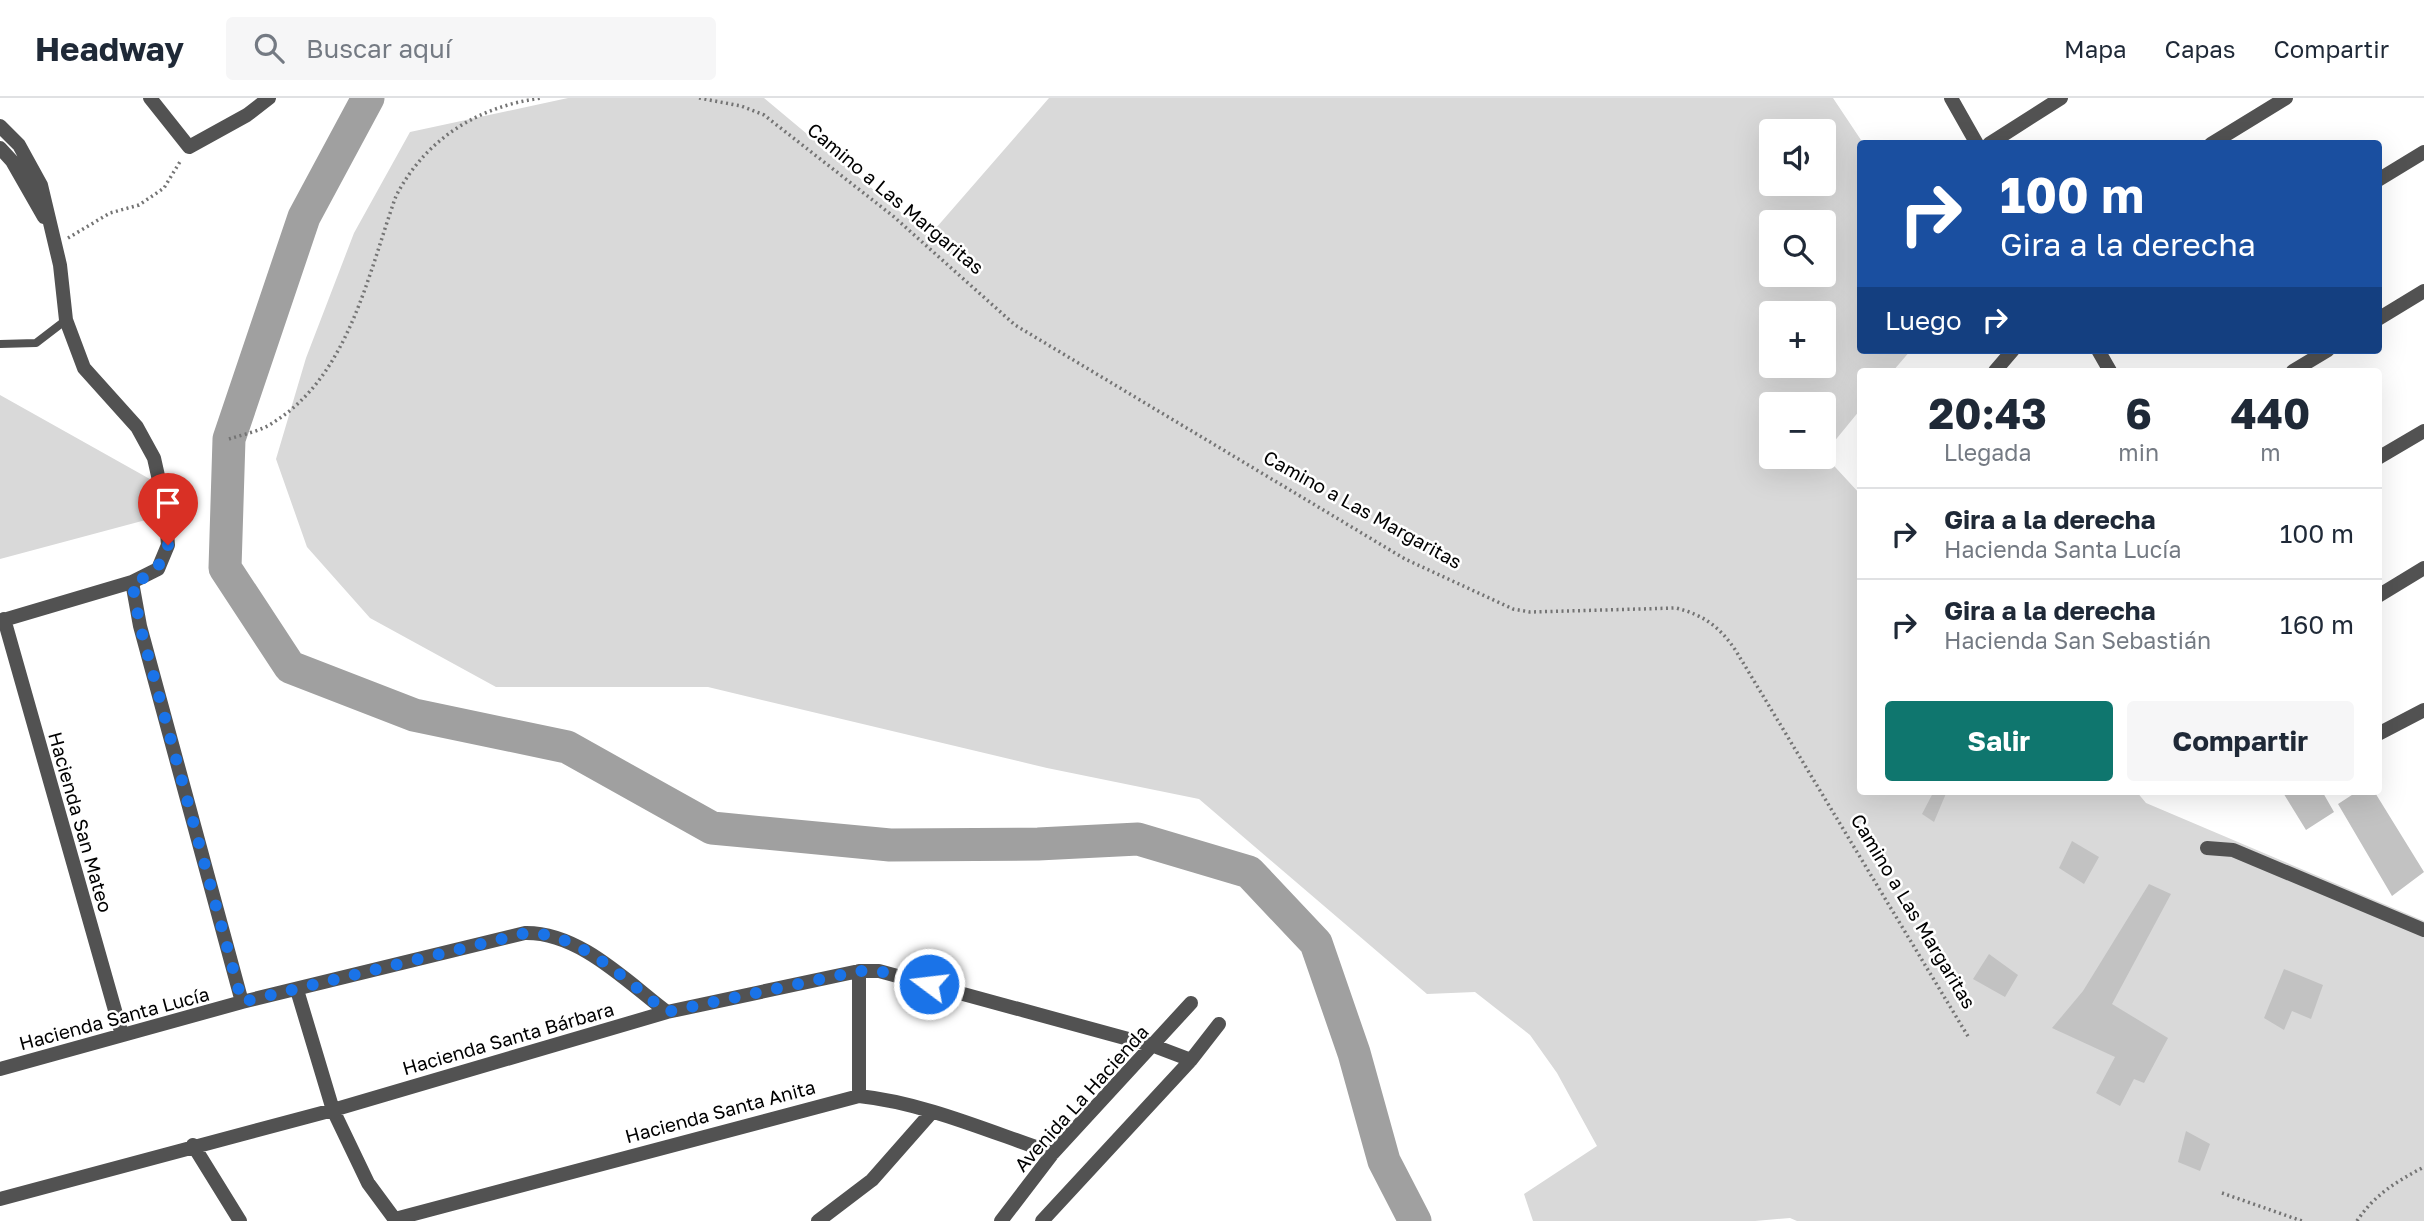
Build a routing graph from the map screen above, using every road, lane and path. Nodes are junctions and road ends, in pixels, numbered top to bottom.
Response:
1 (150, 98) edge
2 (269, 98) edge
3 (542, 98) edge
4 (699, 98) edge
5 (1951, 98) edge
6 (2061, 98) edge
7 (2286, 98) edge
8 (0, 127) edge
9 (1975, 140) edge
10 (1995, 140) edge
11 (2218, 140) edge
12 (189, 147) junction
13 (0, 148) edge
14 (2424, 152) edge
15 (2382, 178) edge
16 (48, 225) junction
17 (54, 246) junction
18 (2424, 291) edge
19 (2382, 317) edge
20 (66, 320) junction
21 (0, 344) edge
22 (2010, 354) edge
23 (2321, 354) edge
24 (1998, 368) edge
25 (2298, 368) edge
26 (2424, 431) edge
27 (229, 439) dead end
28 (2382, 456) edge
29 (2424, 568) edge
30 (132, 582) junction
31 (2382, 594) edge
32 (2, 620) edge
33 (2424, 710) edge
34 (2382, 732) edge
35 (2207, 848) dead end
36 (2424, 930) edge
37 (859, 971) junction
38 (297, 990) junction
39 (242, 1002) junction
40 (1191, 1003) dead end
41 (667, 1012) junction
42 (1220, 1024) dead end
43 (122, 1035) junction
44 (1969, 1038) dead end
45 (1154, 1046) junction
46 (1191, 1060) junction
47 (1, 1065) edge
48 (859, 1096) junction
49 (333, 1110) junction
50 (932, 1113) junction
51 (193, 1145) junction
52 (1053, 1153) junction
53 (2424, 1167) edge
54 (2222, 1193) dead end
55 (0, 1199) edge
56 (395, 1220) edge
57 (240, 1221) edge
58 (818, 1221) edge
59 (1001, 1221) edge
60 (1042, 1221) edge
61 (2302, 1221) edge
62 (2357, 1221) edge

1 - 12 street
2 - 12 street
3 - 27 path
4 - 44 path, Camino a Las Margaritas
5 - 9 street
6 - 10 street
7 - 11 street
8 - 16 street
12 - 17 path
13 - 16 street
14 - 15 street
16 - 17 street
17 - 20 street
18 - 19 street
20 - 21 lane
20 - 30 street
22 - 24 street
23 - 25 street
26 - 28 street
29 - 31 street
30 - 32 street
30 - 39 street
32 - 43 street, Hacienda San Mateo
33 - 34 street
35 - 36 street
37 - 41 street, Hacienda Santa Bárbara
37 - 45 street, Hacienda Santa Bárbara
37 - 48 street
38 - 39 street, Hacienda Santa Lucía
38 - 41 street, Hacienda Santa Lucía
38 - 49 street
39 - 43 street, Hacienda Santa Lucía
40 - 45 street, Avenida La Hacienda
41 - 49 street, Hacienda Santa Bárbara
42 - 46 street
43 - 47 street, Hacienda Santa Lucía
45 - 46 street, Hacienda Santa Bárbara
45 - 52 street, Avenida La Hacienda
46 - 60 street
48 - 50 street, Hacienda Santa Anita
48 - 56 street, Hacienda Santa Anita
49 - 51 street, Hacienda Santa Bárbara
49 - 56 street
50 - 52 street, Hacienda Santa Anita
50 - 58 street
51 - 55 street, Hacienda Santa Bárbara
51 - 57 street
52 - 59 street, Avenida La Hacienda
53 - 62 path
54 - 61 path

